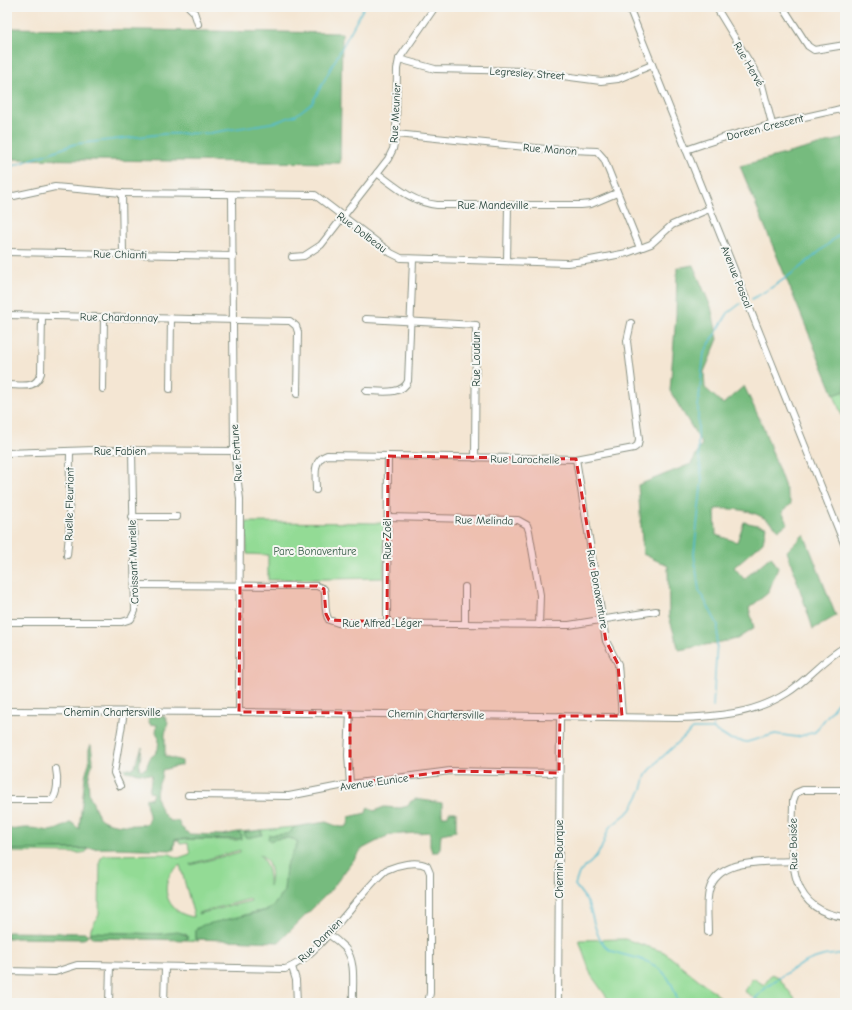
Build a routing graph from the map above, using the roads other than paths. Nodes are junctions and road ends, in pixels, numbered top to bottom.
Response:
1 (189, 7) edge
2 (435, 7) edge
3 (467, 7) edge
4 (535, 7) edge
5 (630, 7) edge
6 (716, 7) edge
7 (783, 7) edge
8 (843, 7) edge
9 (198, 24) dead end
10 (845, 24) edge
11 (845, 45) edge
12 (399, 59) junction
13 (652, 65) junction
14 (845, 108) edge
15 (772, 124) junction
16 (396, 134) junction
17 (686, 150) junction
18 (377, 173) junction
19 (122, 193) junction
20 (617, 193) junction
21 (7, 195) edge
22 (232, 195) junction
23 (508, 206) junction
24 (710, 209) junction
25 (343, 218) junction
26 (640, 248) junction
27 (7, 252) edge
28 (123, 254) junction
29 (233, 256) junction
30 (292, 257) dead end
31 (413, 260) junction
32 (507, 261) junction
33 (7, 315) edge
34 (42, 316) junction
35 (104, 317) junction
36 (171, 318) junction
37 (366, 319) dead end
38 (232, 320) junction
39 (410, 321) junction
40 (631, 322) dead end
41 (7, 385) edge
42 (104, 389) dead end
43 (170, 390) dead end
44 (366, 391) dead end
45 (297, 394) dead end
46 (132, 451) junction
47 (234, 451) junction
48 (70, 452) junction
49 (7, 453) edge
50 (388, 456) junction
51 (475, 458) junction
52 (576, 459) junction
53 (316, 490) dead end
54 (132, 516) junction
55 (177, 517) dead end
56 (388, 518) junction
57 (845, 546) edge
58 (67, 556) dead end
59 (135, 585) junction
60 (240, 586) junction
61 (465, 587) dead end
62 (656, 611) dead end
63 (603, 620) junction
64 (7, 622) edge
65 (387, 622) junction
66 (465, 624) junction
67 (539, 625) junction
68 (845, 647) edge
69 (7, 711) edge
70 (124, 712) junction
71 (239, 712) junction
72 (350, 713) junction
73 (560, 716) junction
74 (622, 716) junction
75 (56, 769) dead end
76 (559, 773) junction
77 (350, 784) junction
78 (120, 786) dead end
79 (845, 790) edge
80 (188, 794) dead end
81 (7, 800) edge
82 (793, 861) junction
83 (845, 917) edge
84 (708, 932) dead end
85 (328, 934) junction
86 (110, 966) junction
87 (292, 967) junction
88 (165, 968) junction
89 (7, 971) edge
90 (109, 1003) edge
91 (164, 1003) edge
92 (296, 1003) edge
93 (353, 1003) edge
94 (428, 1003) edge
95 (558, 1003) edge

1 - 9 street
2 - 12 street, Rue Meunier
3 - 4 street
5 - 13 street, Avenue Pascal
6 - 15 street, Rue Hervé
7 - 11 street
8 - 10 street
12 - 13 street, Legresley Street
12 - 16 street, Rue Meunier
13 - 17 street, Avenue Pascal
14 - 15 street, Doreen Crescent
15 - 17 street, Doreen Crescent
16 - 18 street, Rue Meunier
16 - 20 street, Rue Manon
17 - 24 street, Avenue Pascal
18 - 23 street, Rue Mandeville
18 - 25 street, Rue Meunier
19 - 21 street, Rue Dolbeau
19 - 22 street, Rue Dolbeau
19 - 28 street
20 - 23 street, Rue Mandeville
20 - 26 street, Rue Manon
22 - 25 street, Rue Dolbeau
22 - 29 street, Rue Fortune
23 - 32 street
24 - 26 street, Rue Dolbeau
24 - 57 street, Avenue Pascal
25 - 30 street, Rue Meunier
25 - 31 street, Rue Dolbeau
26 - 32 street, Rue Dolbeau
27 - 28 street, Rue Chianti
28 - 29 street, Rue Chianti
29 - 38 street, Rue Fortune
31 - 32 street, Rue Dolbeau
31 - 39 street
33 - 34 street, Rue Chardonnay
34 - 35 street, Rue Chardonnay
34 - 41 street
35 - 36 street, Rue Chardonnay
35 - 42 street
36 - 38 street, Rue Chardonnay
36 - 43 street
37 - 39 street
38 - 45 street, Rue Chardonnay
38 - 47 street, Rue Fortune
39 - 44 street
39 - 51 street, Rue Loudun
40 - 52 street, Rue Larochelle
46 - 47 street, Rue Fabien
46 - 48 street, Rue Fabien
46 - 54 street, Croissant Murielle
47 - 60 street, Rue Fortune
48 - 49 street, Rue Fabien
48 - 58 street, Ruelle Fleuriant
50 - 51 street, Rue Larochelle
50 - 53 street, Rue Larochelle
50 - 56 street, Rue Zoël
51 - 52 street, Rue Larochelle
52 - 63 street, Rue Bonaventure
54 - 55 street
54 - 59 street, Croissant Murielle
56 - 65 street, Rue Zoël
56 - 67 street, Rue Melinda
59 - 60 street, Rue Alfred-Léger
59 - 64 street, Croissant Murielle
60 - 65 street, Rue Alfred-Léger
60 - 71 street, Rue Fortune
61 - 66 street
62 - 63 street, Rue Alfred-Léger
63 - 67 street, Rue Alfred-Léger
63 - 74 street, Rue Bonaventure
65 - 66 street, Rue Alfred-Léger
66 - 67 street, Rue Alfred-Léger
68 - 74 street, Chemin Chartersville
69 - 70 street, Chemin Chartersville
70 - 71 street, Chemin Chartersville
70 - 78 street
71 - 72 street, Chemin Chartersville
72 - 73 street, Chemin Chartersville
72 - 77 street
73 - 74 street, Chemin Chartersville
73 - 76 street, Chemin Bourque
75 - 81 street
76 - 77 street, Avenue Eunice
76 - 95 street, Chemin Bourque
77 - 80 street, Avenue Eunice
79 - 82 street, Rue Boisée
82 - 83 street, Rue Boisée
82 - 84 street
85 - 87 street, Rue Damien
85 - 93 street
85 - 94 street, Rue Damien
86 - 88 street, Rue Damien
86 - 89 street, Rue Damien
86 - 90 street
87 - 88 street, Rue Damien
87 - 92 street
88 - 91 street

